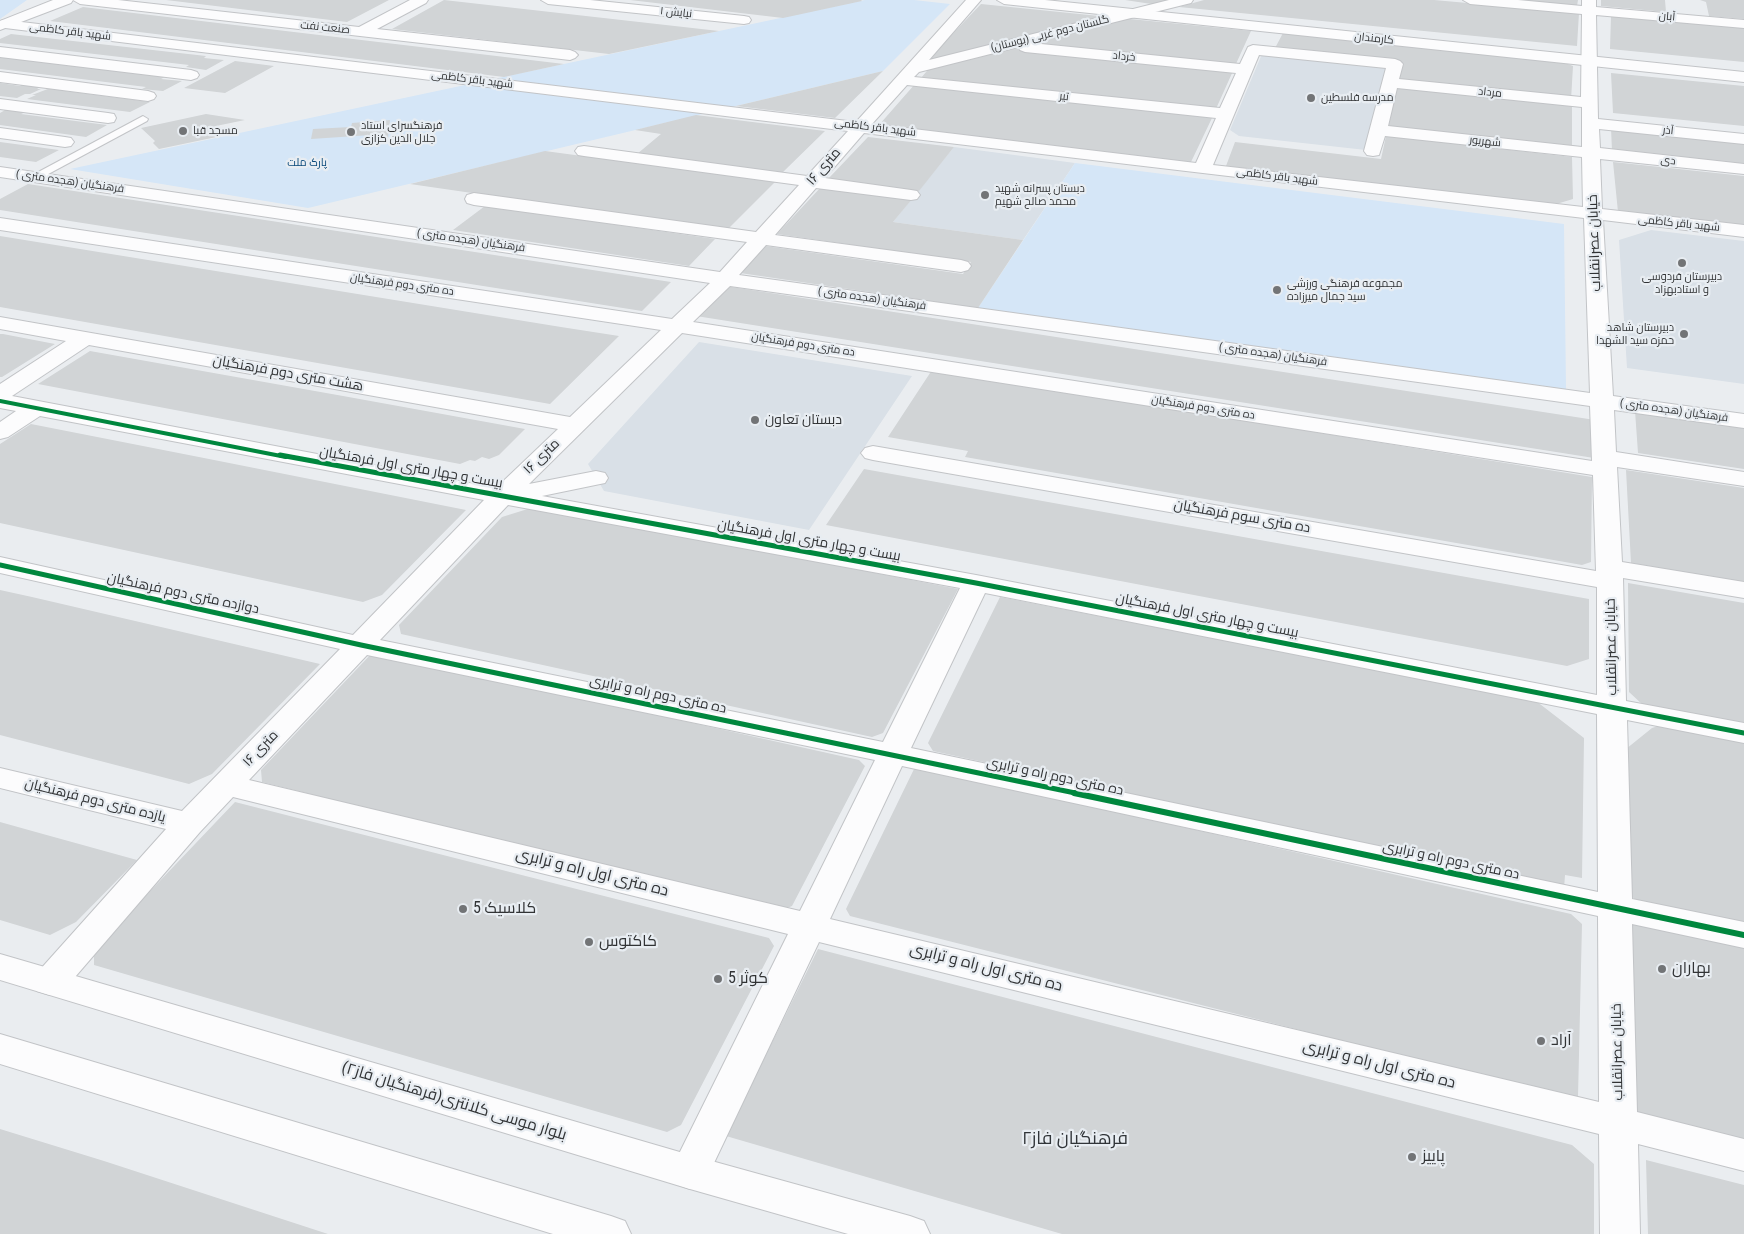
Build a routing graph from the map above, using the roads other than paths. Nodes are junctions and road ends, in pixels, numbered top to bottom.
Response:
1 (66, 0) edge
2 (80, 0) edge
3 (421, 0) edge
4 (548, 0) edge
5 (974, 0) edge
6 (1004, 0) edge
7 (1077, 0) edge
8 (1186, 0) edge
9 (1470, 0) edge
10 (47, 4) edge
11 (1589, 5) edge
12 (1155, 8) junction
13 (1133, 14) junction
14 (744, 20) dead end
15 (1744, 24) edge
16 (3, 25) edge
17 (1264, 27) junction
18 (360, 32) junction
19 (1004, 45) junction
20 (1254, 50) junction
21 (0, 52) edge
22 (570, 55) dead end
23 (1589, 56) junction
24 (1744, 67) edge
25 (1245, 69) junction
26 (908, 74) junction
27 (191, 75) dead end
28 (0, 77) edge
29 (1744, 77) edge
30 (1390, 83) junction
31 (148, 96) dead end
32 (1, 105) edge
33 (1591, 113) junction
34 (1226, 114) junction
35 (108, 118) dead end
36 (143, 119) dead end
37 (860, 126) junction
38 (1378, 130) junction
39 (0, 133) edge
40 (1744, 139) edge
41 (65, 142) dead end
42 (584, 151) dead end
43 (1373, 151) dead end
44 (1591, 154) junction
45 (1202, 168) junction
46 (1744, 169) edge
47 (3, 174) edge
48 (35, 177) junction
49 (812, 182) junction
50 (911, 195) dead end
51 (474, 199) dead end
52 (1593, 215) junction
53 (0, 224) edge
54 (1744, 232) edge
55 (761, 238) junction
56 (961, 266) dead end
57 (725, 278) junction
58 (0, 323) edge
59 (678, 326) junction
60 (85, 338) junction
61 (0, 394) edge
62 (0, 401) edge
63 (1602, 401) junction
64 (36, 408) junction
65 (1744, 421) edge
66 (576, 425) junction
67 (0, 432) edge
68 (873, 452) dead end
69 (1605, 464) junction
70 (596, 478) dead end
71 (1744, 479) edge
72 (502, 496) junction
73 (0, 565) edge
74 (1610, 574) junction
75 (976, 582) junction
76 (1744, 590) edge
77 (361, 645) junction
78 (1613, 708) junction
79 (1744, 733) edge
80 (892, 754) junction
81 (0, 778) edge
82 (227, 785) junction
83 (189, 824) junction
84 (1616, 908) junction
85 (809, 925) junction
86 (1744, 935) edge
87 (0, 967) edge
88 (50, 982) junction
89 (0, 1049) edge
90 (1619, 1123) junction
91 (1744, 1155) edge
92 (690, 1172) junction
93 (611, 1234) edge
94 (910, 1234) edge
95 (1620, 1234) edge

1 - 10 street
2 - 18 street, صنعت نفت
3 - 18 street
4 - 14 street, نیایش ۱
5 - 26 street, ۱۶ متری
6 - 13 street, کارمندان
7 - 12 street, کارمندان
8 - 12 street, گلستان دوم غربی (بوستان)
9 - 11 street, آبان
10 - 16 street
11 - 15 street, آبان
11 - 23 street, خیابان عصرانقلاب
12 - 13 street, گلستان دوم غربی (بوستان)
12 - 23 street, کارمندان
13 - 17 street, کارمندان
13 - 19 street, گلستان دوم غربی (بوستان)
16 - 37 street, شهید باقر کاظمی
17 - 20 street
17 - 23 street, کارمندان
18 - 22 street, صنعت نفت
19 - 25 street, خرداد
19 - 26 street, گلستان دوم غربی (بوستان)
20 - 25 street
20 - 30 street
21 - 27 street
23 - 24 street, کارمندان
23 - 29 street, کارمندان
23 - 33 street, خیابان عصرانقلاب
25 - 34 street
26 - 34 street, تیر
26 - 37 street, ۱۶ متری
28 - 31 street
30 - 33 street, مرداد
30 - 38 street
32 - 35 street
33 - 40 street, آذر
33 - 44 street, خیابان عصرانقلاب
34 - 45 street
36 - 48 lane
37 - 45 street, شهید باقر کاظمی
37 - 49 street, ۱۶ متری
38 - 43 street
38 - 44 street, شهریور
39 - 41 street
42 - 49 street
44 - 46 street, دی
44 - 52 street, خیابان عصرانقلاب
45 - 52 street, شهید باقر کاظمی
47 - 48 street, فرهنگیان (هجده متری )
48 - 57 street, فرهنگیان (هجده متری )
49 - 50 street
49 - 55 street, ۱۶ متری
51 - 55 street
52 - 54 street, شهید باقر کاظمی
52 - 63 street, خیابان عصرانقلاب
53 - 59 street, ده متری دوم فرهنگیان
55 - 56 street
55 - 57 street, ۱۶ متری
57 - 59 street, ۱۶ متری
57 - 63 street, فرهنگیان (هجده متری )
58 - 60 street, هشت متری دوم فرهنگیان
59 - 66 street, ۱۶ متری
59 - 69 street, ده متری دوم فرهنگیان
60 - 61 street
60 - 66 street, هشت متری دوم فرهنگیان
62 - 64 street, بیست و چهار متری اول فرهنگیان
63 - 65 street, فرهنگیان (هجده متری )
63 - 69 street, خیابان عصرانقلاب
64 - 67 street
64 - 72 street, بیست و چهار متری اول فرهنگیان
66 - 72 street, ۱۶ متری
68 - 74 street, ده متری سوم فرهنگیان
69 - 71 street, ده متری دوم فرهنگیان
69 - 74 street, خیابان عصرانقلاب
70 - 72 street
72 - 75 street, بیست و چهار متری اول فرهنگیان
72 - 77 street, ۱۶ متری
73 - 77 street, دوازده متری دوم فرهنگیان
74 - 76 street, ده متری سوم فرهنگیان
74 - 78 street, خیابان عصرانقلاب
75 - 78 street, بیست و چهار متری اول فرهنگیان
75 - 80 street
77 - 80 street, ده متری دوم راه و ترابری
77 - 82 street, ۱۶ متری
78 - 79 street, بیست و چهار متری اول فرهنگیان
78 - 84 street, خیابان عصرانقلاب
80 - 84 street, ده متری دوم راه و ترابری
80 - 85 street
81 - 83 street, یازده متری دوم فرهنگیان
82 - 83 street, ۱۶ متری
82 - 85 street, ده متری اول راه و ترابری
83 - 88 street, ۱۶ متری
84 - 86 street, ده متری دوم راه و ترابری
84 - 90 street, خیابان عصرانقلاب
85 - 90 street, ده متری اول راه و ترابری
85 - 92 street
87 - 88 street, بلوار موسی کلانتری(فرهنگیان فاز۲)
88 - 92 street, بلوار موسی کلانتری(فرهنگیان فاز۲)
89 - 93 street
90 - 91 street, ده متری اول راه و ترابری
90 - 95 street, خیابان عصرانقلاب
92 - 94 street, بلوار موسی کلانتری(فرهنگیان فاز۲)

